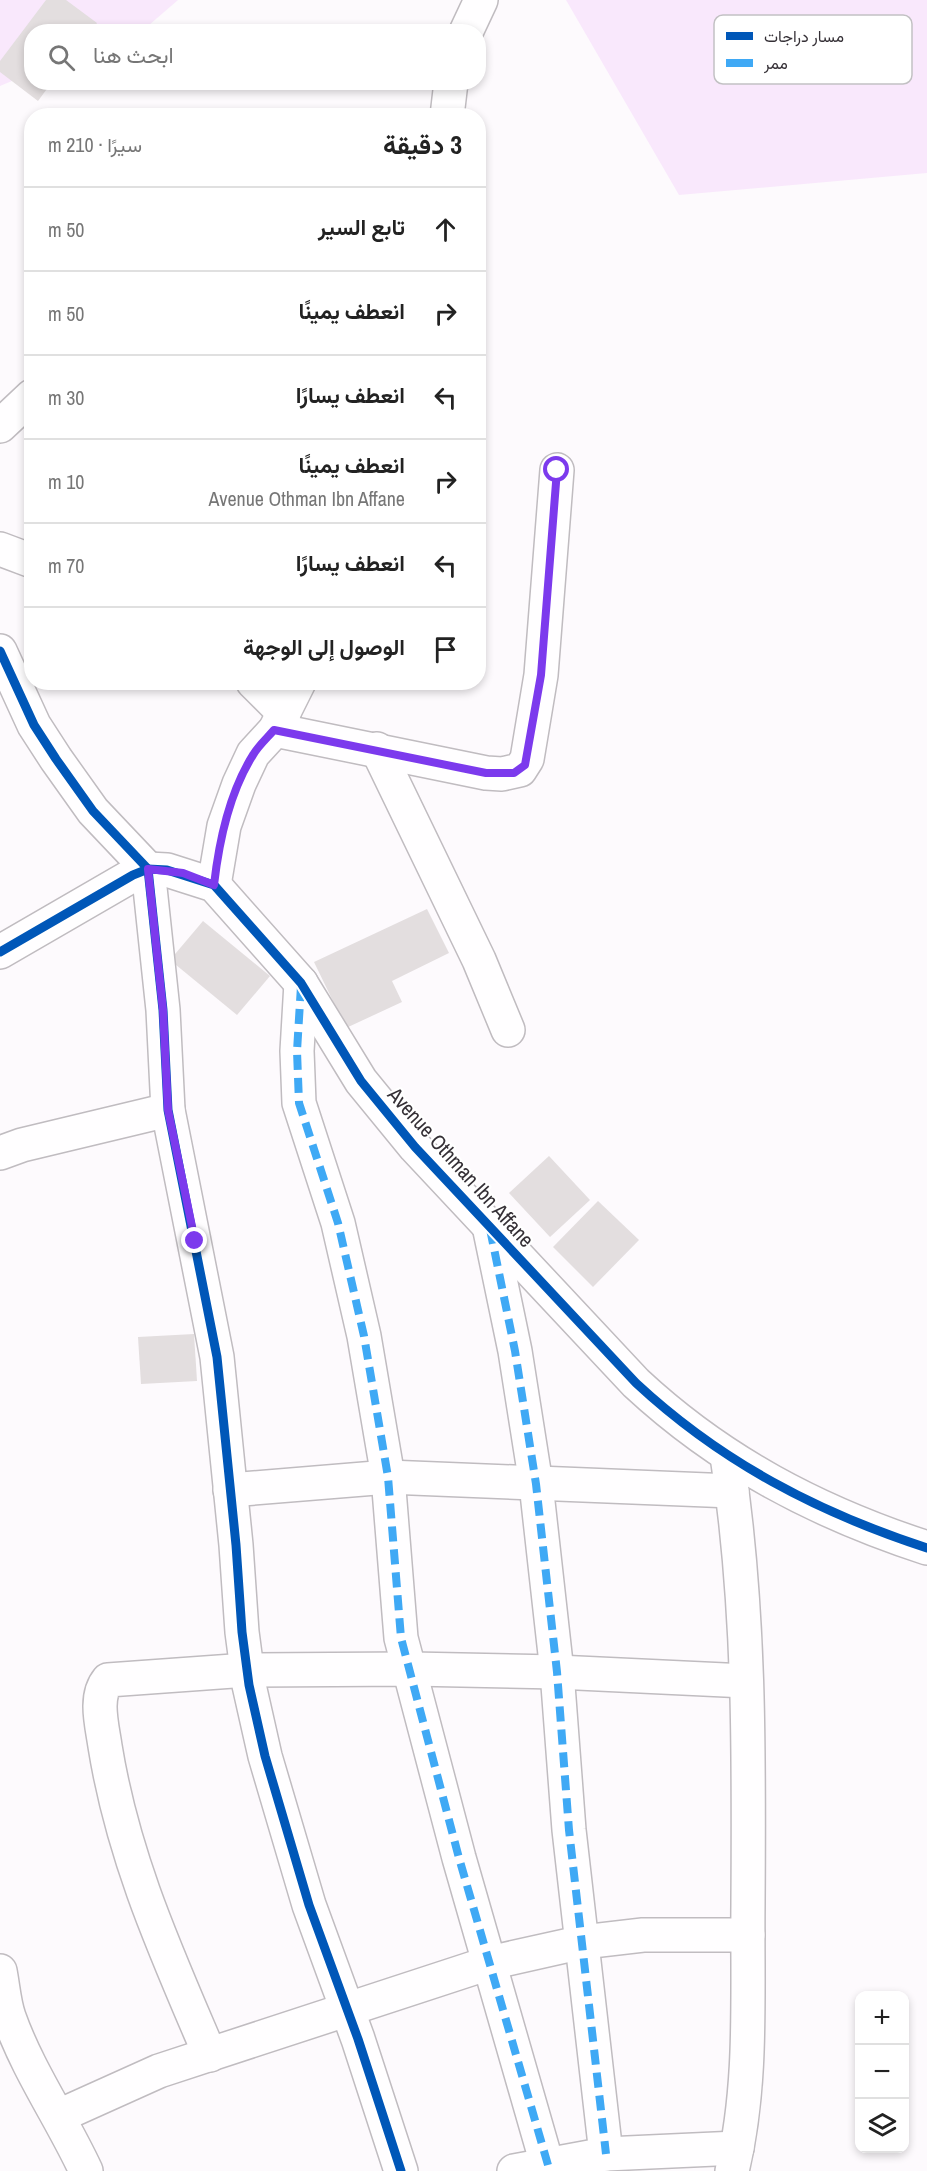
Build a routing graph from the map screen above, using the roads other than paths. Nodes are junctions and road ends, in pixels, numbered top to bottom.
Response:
1 (481, 0) edge
2 (470, 24) edge
3 (450, 90) edge
4 (448, 108) edge
5 (24, 404) edge
6 (0, 426) edge
7 (557, 470) dead end
8 (0, 549) edge
9 (24, 558) edge
10 (0, 651) edge
11 (258, 690) edge
12 (295, 690) edge
13 (279, 721) junction
14 (377, 749) junction
15 (148, 869) junction
16 (214, 885) junction
17 (0, 952) edge
18 (301, 983) junction
19 (508, 1030) dead end
20 (168, 1110) junction
21 (0, 1153) edge
22 (489, 1226) junction
23 (727, 1456) junction
24 (388, 1476) junction
25 (536, 1484) junction
26 (230, 1490) junction
27 (732, 1491) junction
28 (927, 1548) edge
29 (412, 1669) junction
30 (247, 1670) junction
31 (557, 1672) junction
32 (746, 1681) junction
33 (748, 1935) junction
34 (582, 1942) junction
35 (489, 1963) junction
36 (0, 1971) edge
37 (347, 2008) junction
38 (210, 2055) junction
39 (59, 2116) junction
40 (606, 2154) junction
41 (735, 2160) edge
42 (548, 2168) edge
43 (86, 2171) edge
44 (401, 2171) edge
45 (514, 2171) edge

1 - 2 street
3 - 4 street
5 - 6 street
7 - 14 street
8 - 9 street
10 - 15 street
11 - 13 street
12 - 13 street
13 - 14 street
13 - 16 street
14 - 19 street
15 - 16 street, Avenue Othman Ibn Affane
15 - 17 street
15 - 20 street
16 - 18 street, Avenue Othman Ibn Affane
18 - 22 street, Avenue Othman Ibn Affane
18 - 24 street
20 - 21 street
20 - 26 street
22 - 23 street, Avenue Othman Ibn Affane
22 - 25 street
23 - 27 street
23 - 28 street, Avenue Othman Ibn Affane
24 - 25 street
24 - 26 street
24 - 29 street
25 - 27 street
25 - 31 street
26 - 30 street
27 - 32 street
29 - 30 street
29 - 31 street
29 - 35 street
30 - 37 street
30 - 38 street
31 - 32 street
31 - 34 street
32 - 33 street
33 - 34 street
33 - 41 street
34 - 35 street
34 - 40 street
35 - 37 street
35 - 42 street
36 - 39 street
37 - 38 street
37 - 44 street
38 - 39 street
39 - 43 street
40 - 41 street
40 - 42 street
42 - 45 street

